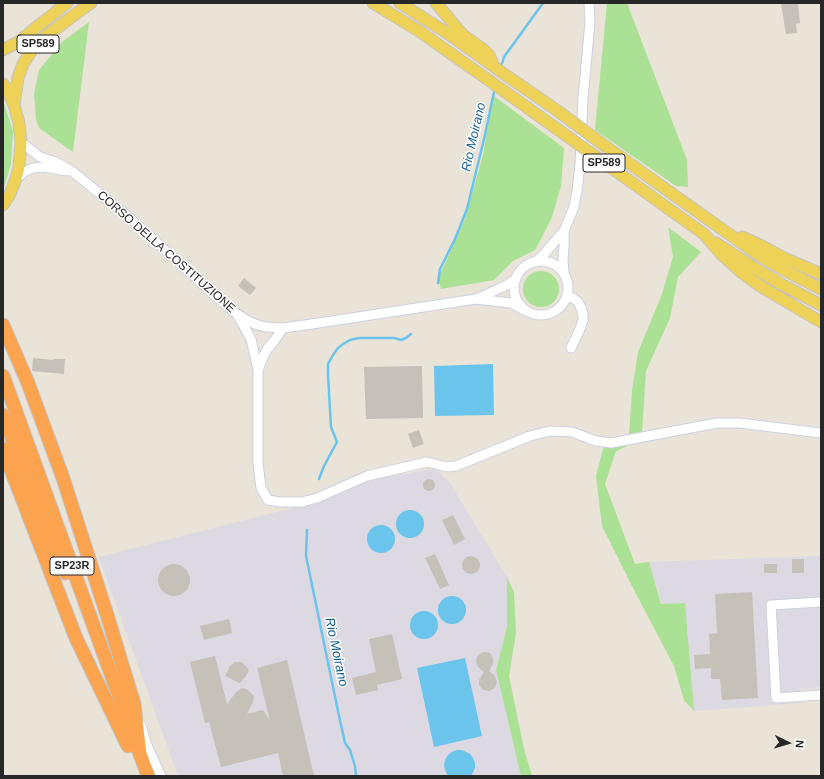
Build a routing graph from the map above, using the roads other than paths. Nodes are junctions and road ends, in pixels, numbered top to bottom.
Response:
1 (67, 3) edge
2 (91, 3) edge
3 (373, 3) edge
4 (400, 3) edge
5 (436, 3) edge
6 (586, 3) edge
7 (589, 3) edge
8 (594, 3) edge
9 (590, 22) junction
10 (3, 50) edge
11 (494, 67) junction
12 (3, 84) edge
13 (14, 105) junction
14 (21, 142) junction
15 (73, 172) junction
16 (16, 179) junction
17 (3, 205) edge
18 (718, 227) junction
19 (564, 231) junction
20 (704, 234) junction
21 (536, 262) junction
22 (564, 273) junction
23 (821, 274) edge
24 (516, 279) junction
25 (821, 289) edge
26 (567, 297) junction
27 (476, 299) junction
28 (821, 304) edge
29 (526, 311) junction
30 (237, 314) junction
31 (821, 322) edge
32 (3, 325) edge
33 (284, 328) junction
34 (571, 348) dead end
35 (258, 370) junction
36 (3, 376) edge
37 (3, 415) edge
38 (821, 433) edge
39 (3, 449) edge
40 (821, 602) edge
41 (821, 695) edge
42 (134, 704) junction
43 (128, 746) junction
44 (140, 755) junction
45 (139, 776) edge
46 (148, 776) edge
47 (161, 776) edge

1 - 10 main road, SP589
2 - 13 main road, SP589
3 - 20 main road, SP589, bridge
4 - 11 main road, SP589
5 - 11 main road
6 - 9 street
7 - 9 street
8 - 9 street
9 - 19 street
11 - 18 main road, SP589, bridge
12 - 13 main road
13 - 14 main road
14 - 15 street, CORSO DELLA COSTITUZIONE
14 - 16 main road
15 - 16 street
15 - 30 street, CORSO DELLA COSTITUZIONE
16 - 17 main road
18 - 23 main road
18 - 25 main road, SP589
19 - 21 street
19 - 22 street
20 - 28 main road, SP589
20 - 31 main road
21 - 22 street
21 - 24 street
22 - 26 street
24 - 27 street
24 - 29 street
26 - 29 street
26 - 34 street
27 - 29 street
27 - 33 street, CORSO DELLA COSTITUZIONE
30 - 33 street, CORSO DELLA COSTITUZIONE
30 - 35 street
32 - 42 highway
33 - 35 street
35 - 38 street
36 - 44 highway, SP23R
37 - 43 highway, SP23R
39 - 43 highway
40 - 41 street
42 - 44 highway
42 - 47 street
43 - 45 highway, SP23R
44 - 46 highway, SP23R

